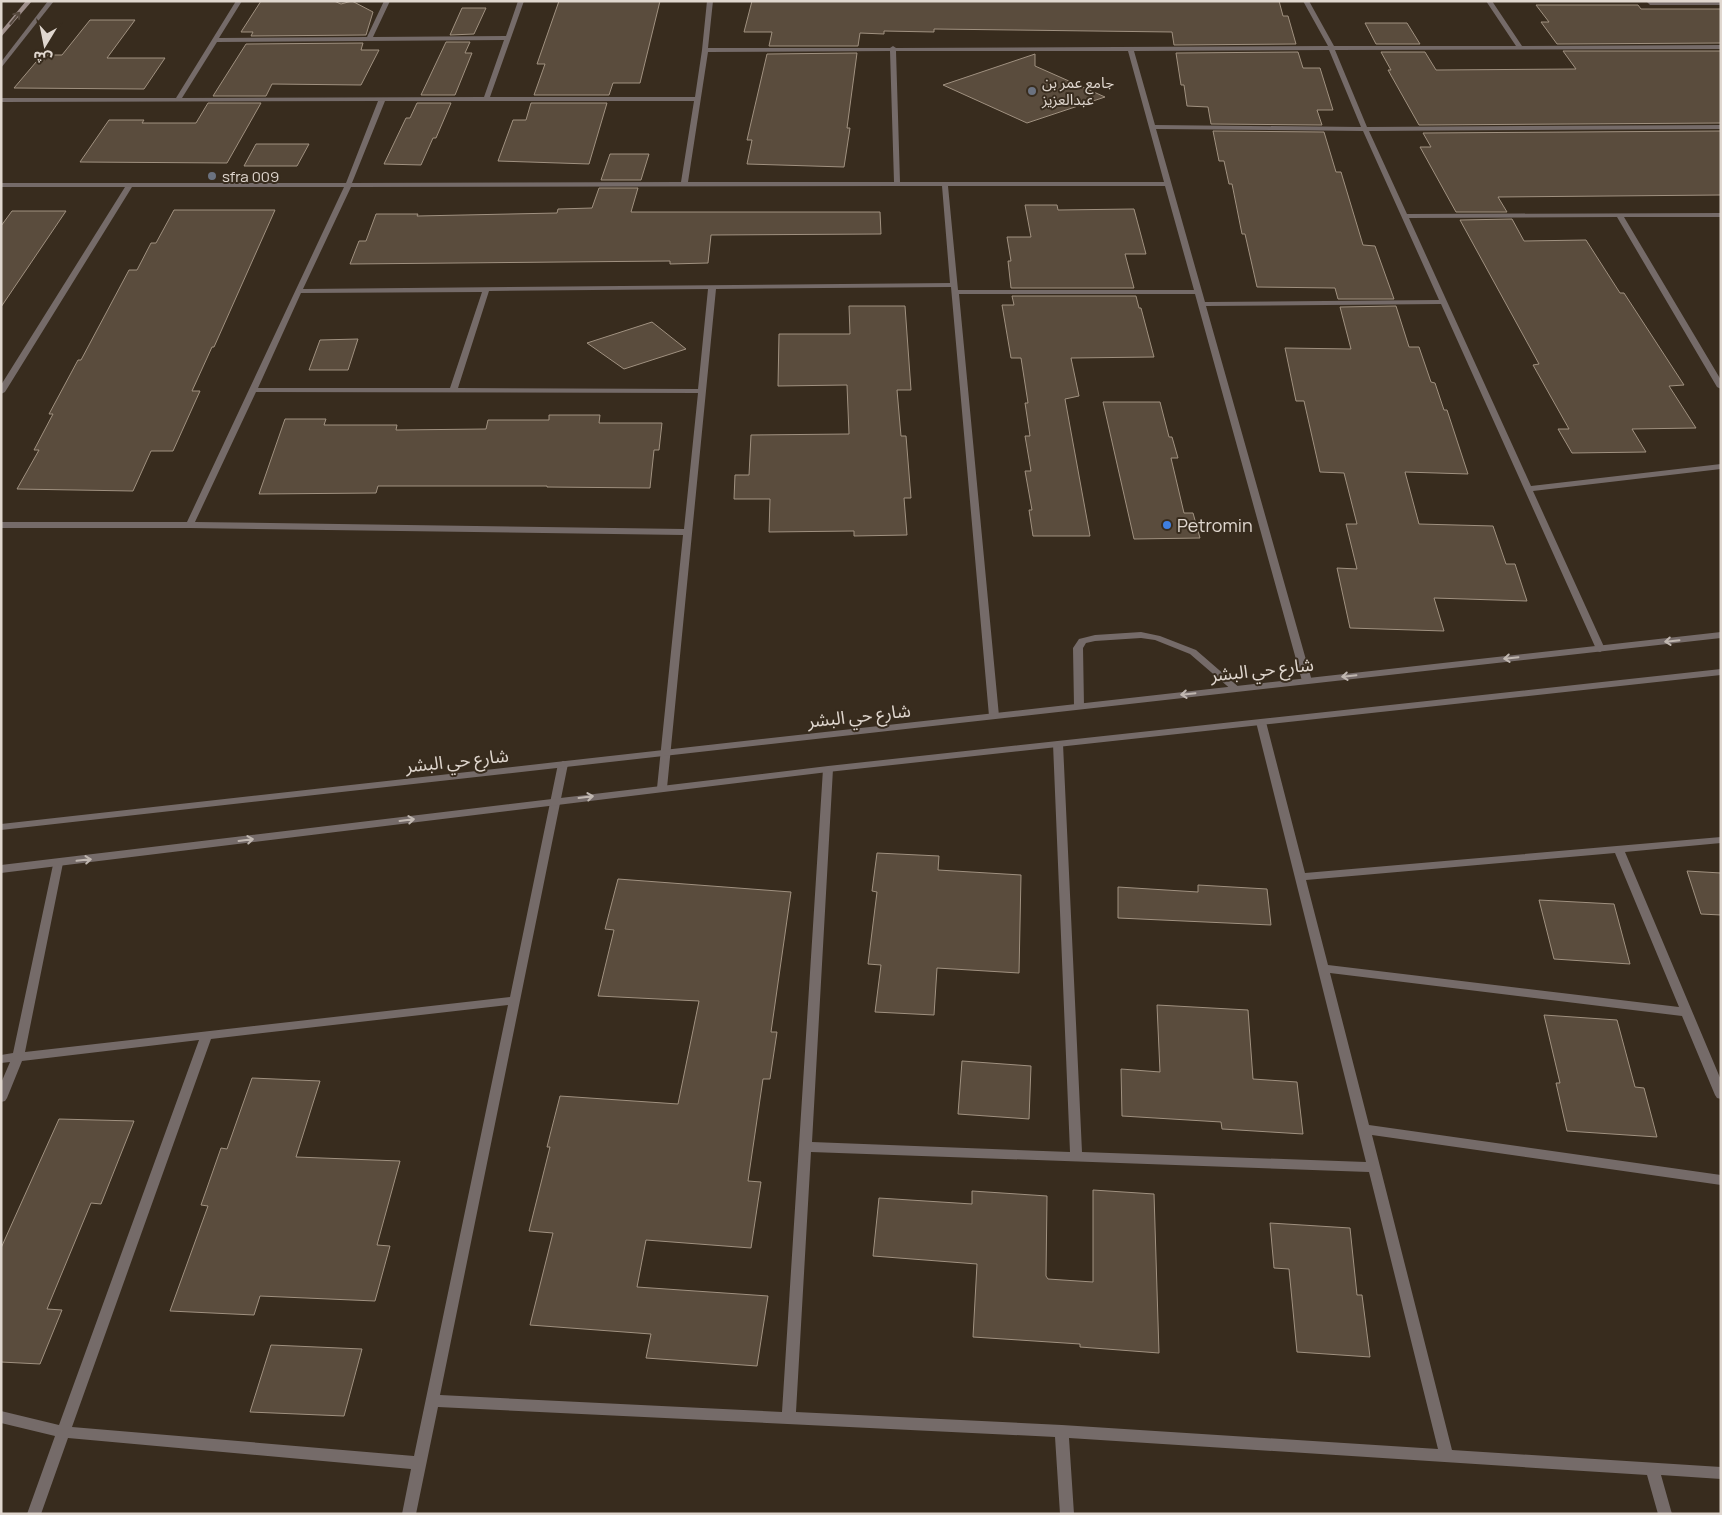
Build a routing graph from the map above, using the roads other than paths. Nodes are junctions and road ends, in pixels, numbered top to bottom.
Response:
1 (29, 1) edge
2 (51, 1) edge
3 (239, 1) edge
4 (387, 1) edge
5 (521, 1) edge
6 (710, 1) edge
7 (1306, 1) edge
8 (1489, 1) edge
9 (1649, 1) edge
10 (1721, 3) edge
11 (1, 35) edge
12 (508, 38) junction
13 (369, 39) junction
14 (215, 40) junction
15 (1331, 47) junction
16 (1520, 47) junction
17 (1721, 47) edge
18 (893, 48) junction
19 (1130, 48) junction
20 (706, 50) junction
21 (1, 66) edge
22 (698, 99) junction
23 (1, 100) edge
24 (178, 100) junction
25 (382, 100) junction
26 (486, 100) junction
27 (1152, 127) junction
28 (1721, 127) edge
29 (1366, 129) junction
30 (1168, 184) junction
31 (1, 185) edge
32 (130, 185) junction
33 (348, 185) junction
34 (684, 185) junction
35 (897, 185) junction
36 (945, 185) junction
37 (1721, 215) edge
38 (1405, 216) junction
39 (1619, 216) junction
40 (712, 288) junction
41 (955, 289) junction
42 (486, 290) junction
43 (298, 291) junction
44 (1198, 292) junction
45 (1443, 302) junction
46 (1201, 304) junction
47 (1721, 387) edge
48 (252, 390) junction
49 (454, 390) junction
50 (702, 391) junction
51 (1, 392) edge
52 (1721, 466) edge
53 (1527, 488) junction
54 (1, 525) edge
55 (190, 525) junction
56 (688, 532) junction
57 (1721, 635) edge
58 (1600, 649) junction
59 (1721, 672) edge
60 (1307, 681) junction
61 (1236, 689) junction
62 (1079, 706) junction
63 (994, 716) junction
64 (1261, 722) junction
65 (1058, 744) junction
66 (664, 753) junction
67 (563, 764) junction
68 (828, 769) junction
69 (662, 788) junction
70 (556, 801) junction
71 (1, 827) edge
72 (1721, 840) edge
73 (1618, 849) junction
74 (58, 863) junction
75 (1, 870) edge
76 (1300, 878) junction
77 (1324, 968) junction
78 (515, 1000) junction
79 (1686, 1012) junction
80 (207, 1035) junction
81 (18, 1058) junction
82 (1, 1059) edge
83 (1721, 1095) edge
84 (1, 1098) edge
85 (1364, 1129) junction
86 (806, 1147) junction
87 (1076, 1157) junction
88 (1374, 1168) junction
89 (1721, 1180) edge
90 (432, 1401) junction
91 (1, 1417) edge
92 (790, 1418) junction
93 (1062, 1431) junction
94 (64, 1432) junction
95 (1447, 1456) junction
96 (419, 1463) junction
97 (1652, 1468) junction
98 (1721, 1473) edge
99 (34, 1514) edge
100 (409, 1514) edge
101 (1067, 1514) edge
102 (1665, 1514) edge

11 -> 1 main road
2 - 21 street
3 - 14 street
4 - 13 street
5 - 12 street
6 - 20 street
7 - 15 street
8 - 16 street
9 - 10 street
12 - 13 street
12 - 26 street
13 - 14 street
14 - 24 street
15 - 16 street
15 - 19 street
15 - 29 street
16 - 17 street
18 - 19 street
18 - 20 street
18 - 35 street
19 - 27 street
20 - 22 street
22 - 26 street
22 - 34 street
23 - 24 street
24 - 25 street
25 - 26 street
25 - 33 street
27 - 29 street
27 - 30 street
28 - 29 street
29 - 38 street
30 - 36 street
30 - 44 street
31 - 32 street
32 - 33 street
32 - 51 street
33 - 34 street
33 - 43 street
34 - 35 street
35 - 36 street
36 - 41 street
37 - 39 street
38 - 39 street
38 - 45 street
39 - 47 street
40 - 41 street
40 - 42 street
40 - 50 street
41 - 44 street
41 - 63 street
42 - 43 street
42 - 49 street
43 - 48 street
44 - 46 street
45 - 46 street
45 - 53 street
46 - 60 street
48 - 49 street
48 - 55 street
49 - 50 street
50 - 56 street
52 - 53 street
53 - 58 street
54 - 55 street
55 - 56 street
56 - 66 street
57 -> 58 street, شارع حي البشر
58 -> 60 street, شارع حي البشر
59 - 64 street
60 - 61 street, شارع حي البشر
61 -> 62 street, شارع حي البشر
61 - 62 street
62 - 63 street, شارع حي البشر
63 - 66 street, شارع حي البشر
64 - 65 street
64 - 76 street
65 - 68 street
65 - 87 street
66 - 67 street, شارع حي البشر
66 - 69 street
67 - 70 street
67 - 71 street, شارع حي البشر
68 - 69 street
68 - 86 street
70 -> 69 street
74 -> 70 street
70 - 78 street
72 - 73 street
73 - 76 street
73 - 79 street
74 - 75 street
74 - 81 street
76 - 77 street
77 - 79 street
77 - 85 street
78 - 80 street
78 - 90 street
79 - 83 street
80 - 81 street
80 - 94 street
81 - 82 street
81 - 84 street
85 - 88 street
85 - 89 street
86 - 87 street
86 - 92 street
87 - 88 street
88 - 95 street
90 - 92 street
90 - 96 street
91 - 94 street
92 - 93 street
93 - 95 street
93 - 101 street
94 - 96 street
94 - 99 street
95 - 97 street
96 - 100 street
97 - 98 street
97 - 102 street

